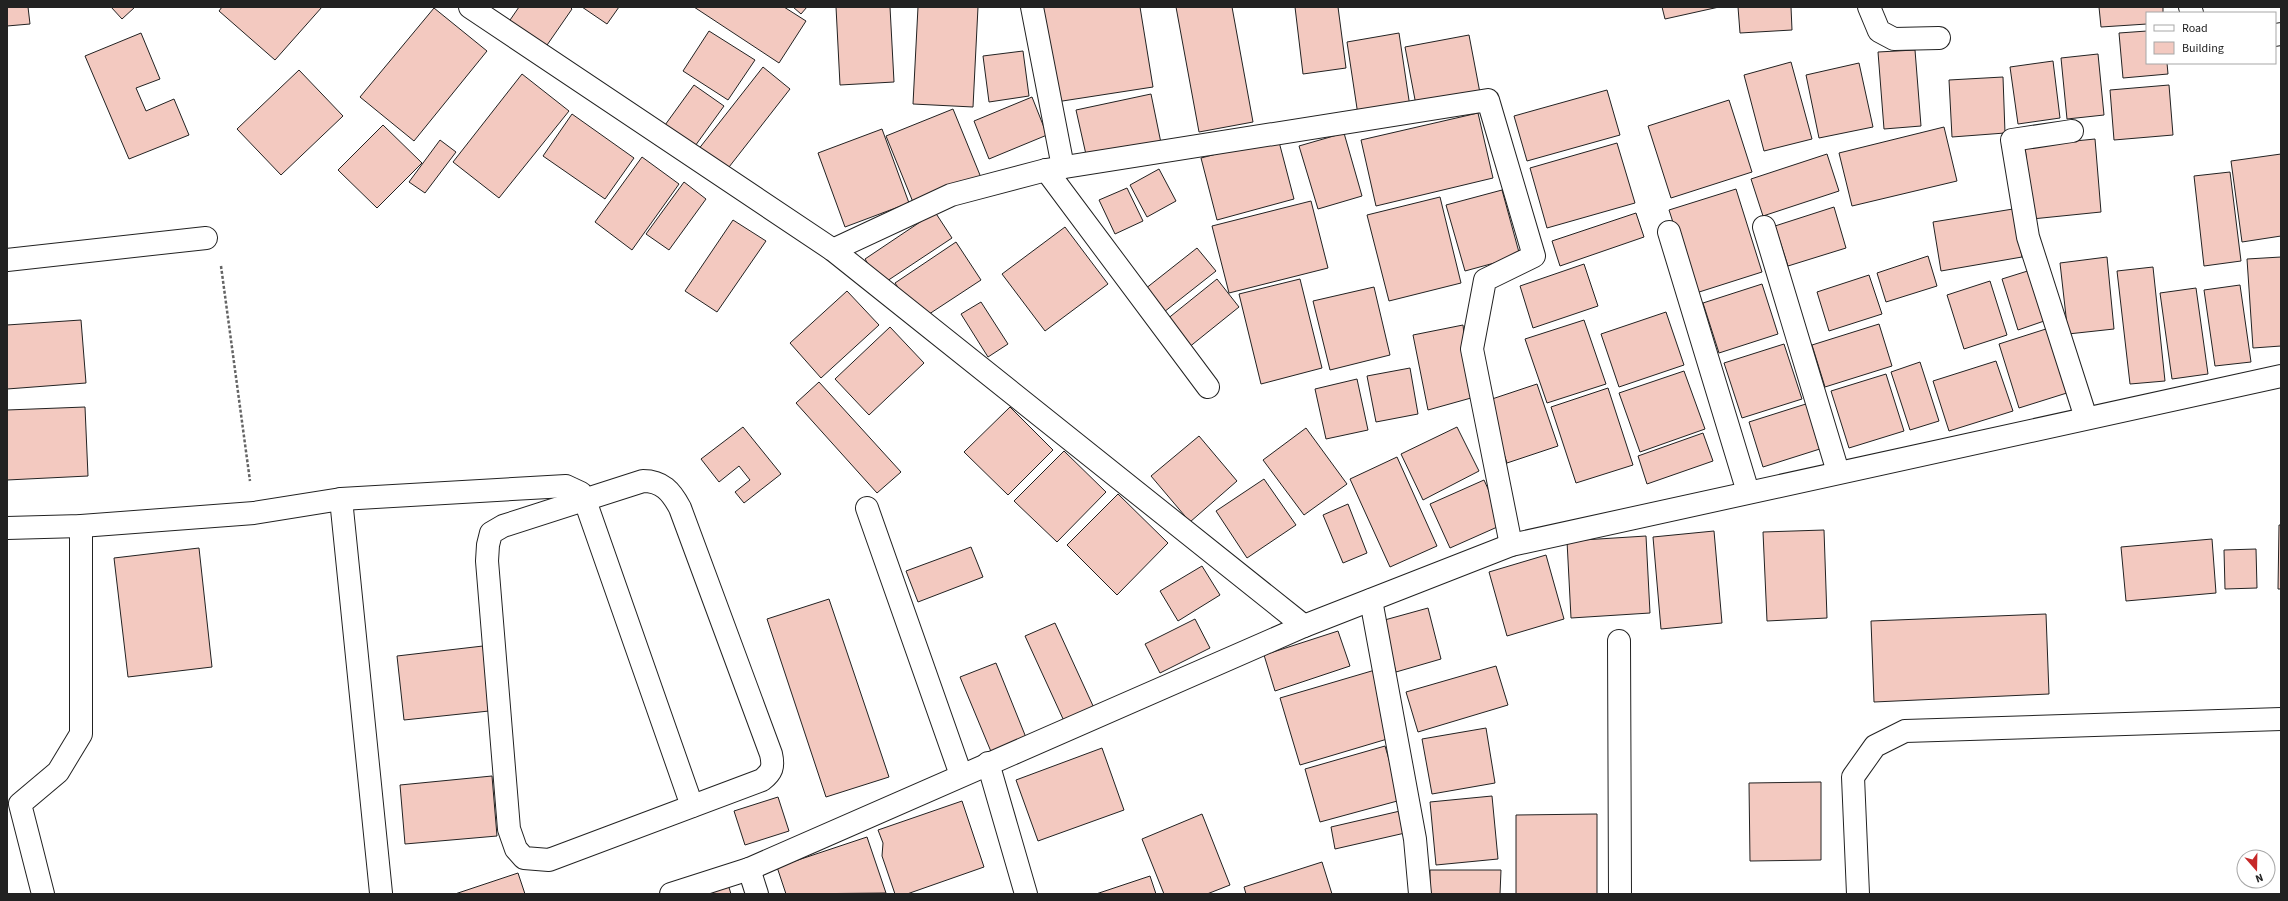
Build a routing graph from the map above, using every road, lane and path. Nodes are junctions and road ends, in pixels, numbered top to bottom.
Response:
1 (470, 7) edge
2 (1032, 7) edge
3 (1870, 7) edge
4 (1939, 38) dead end
5 (2072, 131) dead end
6 (1055, 169) junction
7 (1764, 227) dead end
8 (1669, 232) dead end
9 (206, 238) dead end
10 (833, 250) junction
11 (220, 259) dead end
12 (7, 260) edge
13 (2281, 376) edge
14 (1208, 387) dead end
15 (2086, 418) junction
16 (1838, 472) junction
17 (1748, 492) junction
18 (341, 499) junction
19 (584, 500) junction
20 (867, 508) dead end
21 (254, 513) junction
22 (81, 526) junction
23 (7, 528) edge
24 (1511, 546) junction
25 (1371, 600) junction
26 (1304, 626) junction
27 (1619, 641) dead end
28 (2281, 719) edge
29 (988, 763) junction
30 (960, 775) junction
31 (14, 805) edge
32 (692, 806) junction
33 (749, 869) junction
34 (381, 893) dead end
35 (43, 894) edge
36 (671, 894) edge
37 (757, 894) edge
38 (1026, 894) edge
39 (1420, 894) edge
40 (1620, 894) edge
41 (1858, 894) edge

1 - 10 street
2 - 6 street
3 - 4 street
5 - 15 street
6 - 10 street
6 - 14 street
6 - 24 street
7 - 16 street
8 - 17 street
9 - 12 street
10 - 26 street
11 - 21 path
13 - 15 street
15 - 16 street
16 - 17 street
17 - 24 street
18 - 19 street
18 - 21 street
18 - 34 street
19 - 32 street
19 - 32 street
19 - 32 street
20 - 30 street
21 - 22 street
22 - 23 street
22 - 31 street
24 - 25 street
25 - 26 street
25 - 39 street
26 - 29 street
27 - 40 street
28 - 41 street
29 - 30 street
29 - 38 street
30 - 33 street
31 - 35 street
33 - 36 street
33 - 37 street

